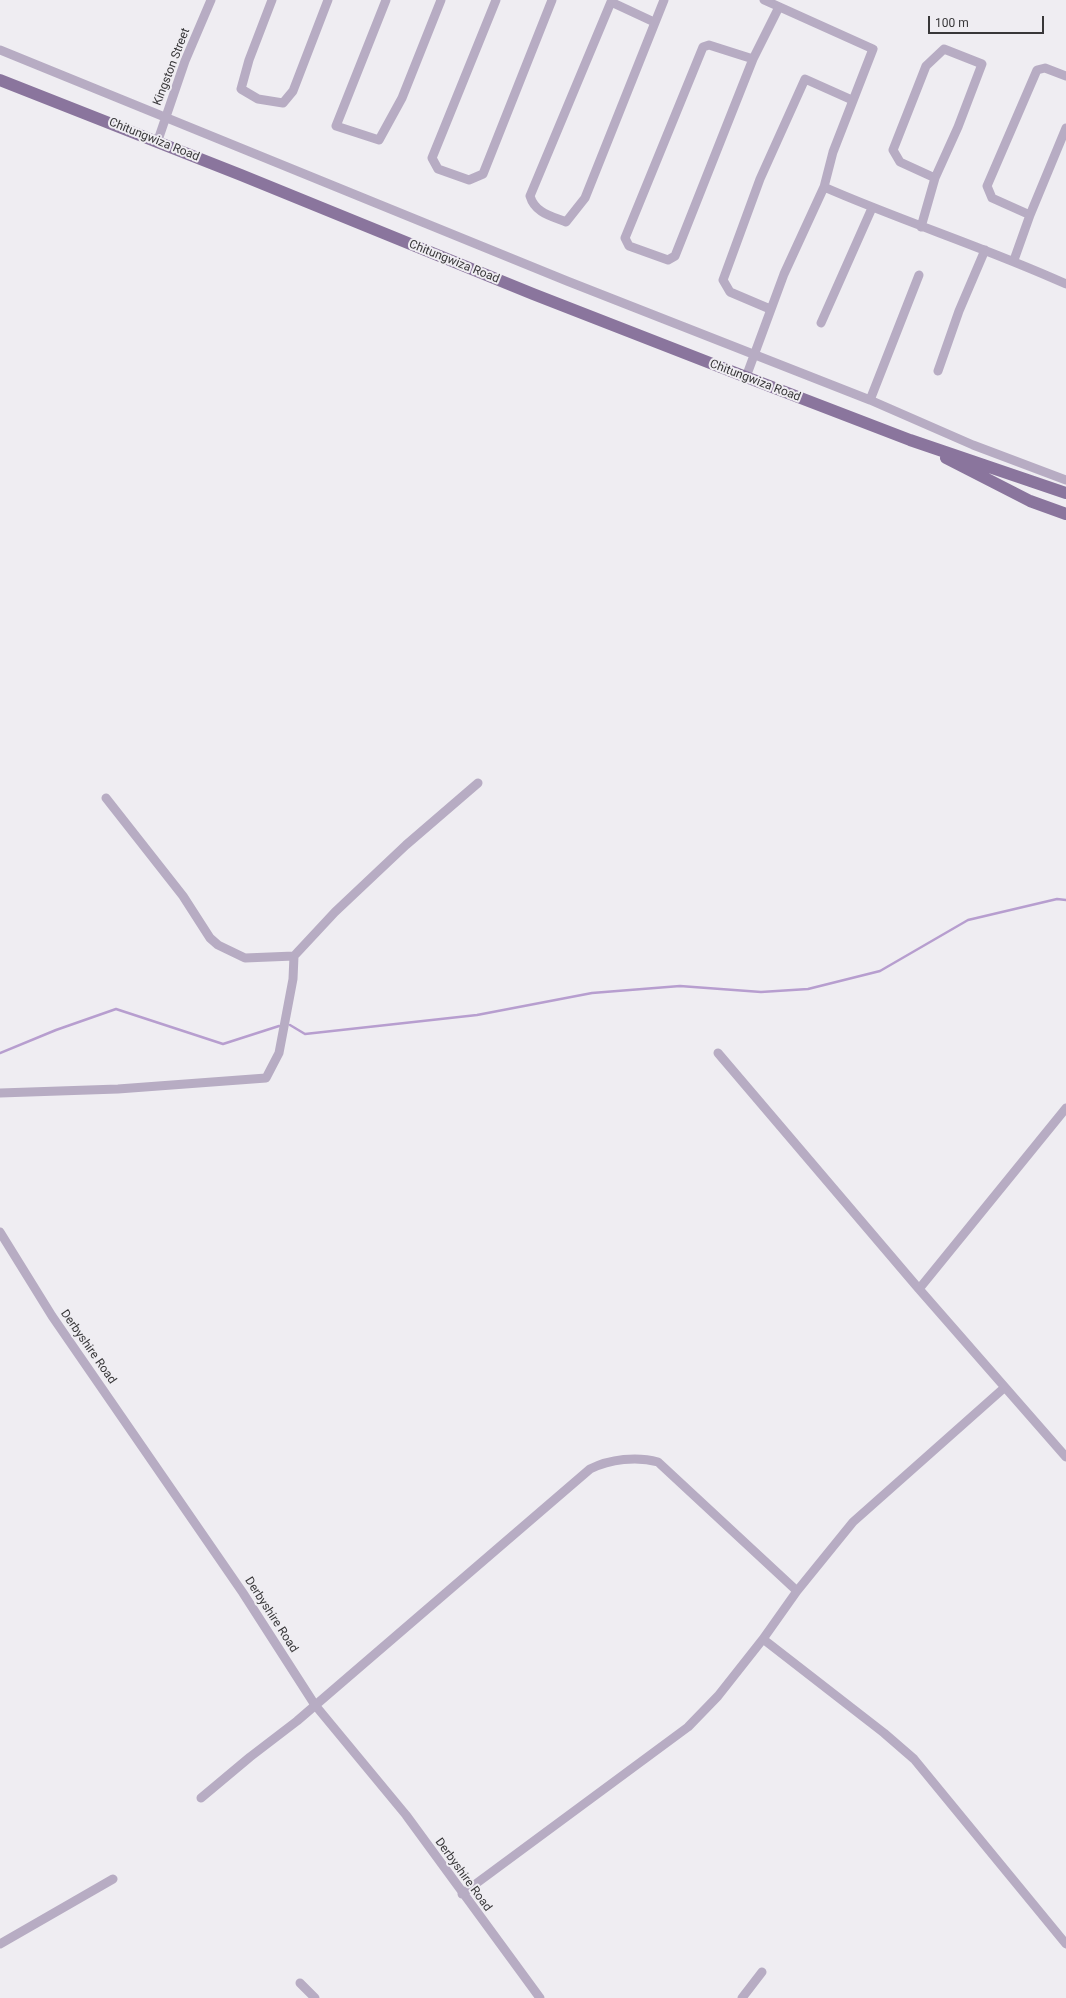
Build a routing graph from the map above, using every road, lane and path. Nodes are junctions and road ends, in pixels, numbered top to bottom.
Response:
1 (211, 0) edge
2 (272, 0) edge
3 (328, 0) edge
4 (386, 0) edge
5 (441, 0) edge
6 (496, 0) edge
7 (552, 0) edge
8 (664, 0) edge
9 (764, 0) edge
10 (779, 7) junction
11 (654, 22) junction
12 (0, 50) edge
13 (753, 58) junction
14 (1066, 76) edge
15 (0, 80) edge
16 (852, 100) junction
17 (166, 119) junction
18 (1066, 128) edge
19 (158, 143) junction
20 (935, 178) junction
21 (824, 187) junction
22 (872, 208) junction
23 (1030, 215) junction
24 (921, 227) junction
25 (985, 250) junction
26 (1014, 260) junction
27 (919, 275) dead end
28 (1066, 284) edge
29 (770, 308) junction
30 (820, 322) dead end
31 (754, 354) junction
32 (938, 372) dead end
33 (746, 377) junction
34 (870, 400) junction
35 (910, 440) junction
36 (1066, 480) edge
37 (1066, 493) edge
38 (1066, 514) edge
39 (478, 783) dead end
40 (106, 798) dead end
41 (294, 956) junction
42 (718, 1053) dead end
43 (0, 1093) edge
44 (1066, 1108) edge
45 (0, 1232) edge
46 (919, 1289) junction
47 (1004, 1388) junction
48 (1066, 1457) edge
49 (797, 1591) junction
50 (763, 1639) junction
51 (315, 1705) junction
52 (201, 1798) dead end
53 (113, 1879) dead end
54 (462, 1894) junction
55 (0, 1944) edge
56 (1066, 1944) edge
57 (762, 1972) dead end
58 (300, 1983) dead end
59 (315, 1998) edge
60 (540, 1998) edge
61 (742, 1998) edge

1 - 17 street, Kingston Street
2 - 3 street
4 - 5 street
6 - 7 street
8 - 11 street
9 - 10 street
10 - 13 street
10 - 16 street
11 - 11 street
12 - 17 street
13 - 13 street
14 - 23 street
15 - 19 main road, Chitungwiza Road
16 - 21 street
16 - 29 street
17 - 19 street, Kingston Street
17 - 31 street
18 - 23 street
19 - 33 main road, Chitungwiza Road
20 - 20 street
20 - 24 street
21 - 22 street
21 - 29 street
22 - 24 street
22 - 30 street
23 - 26 street
24 - 25 street
25 - 26 street
25 - 32 street
26 - 28 street
27 - 34 street
29 - 31 street
31 - 33 street
31 - 34 street
33 - 35 main road, Chitungwiza Road
34 - 36 street
35 - 37 main road
35 - 38 main road
39 - 41 street
40 - 41 street
41 - 43 street
42 - 46 street
44 - 46 street
45 - 51 street, Derbyshire Road
46 - 47 street
47 - 48 street
47 - 49 street
49 - 50 street
49 - 51 street
50 - 54 street
50 - 56 street
51 - 52 street
51 - 54 street, Derbyshire Road
53 - 55 street
54 - 60 street, Derbyshire Road
57 - 61 street
58 - 59 street

